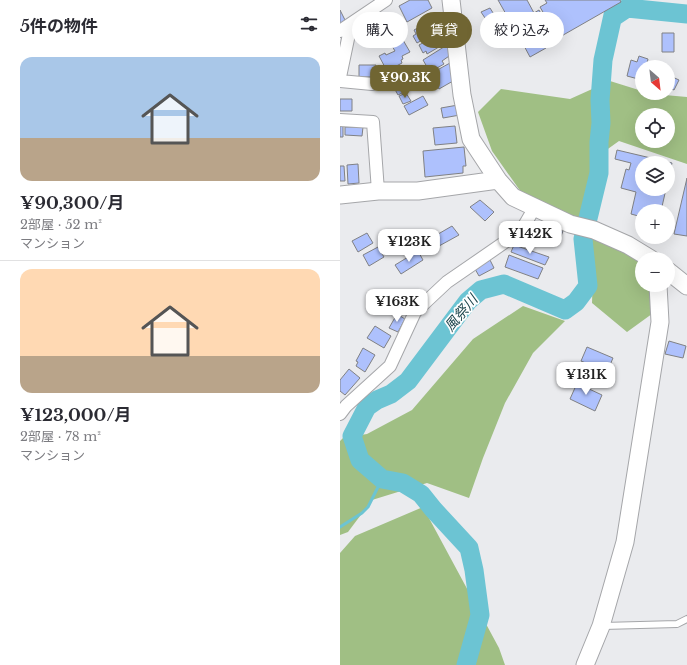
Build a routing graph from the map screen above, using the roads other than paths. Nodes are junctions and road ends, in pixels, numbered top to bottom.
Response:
1 (386, 0) edge
2 (452, 0) edge
3 (344, 29) edge
4 (340, 77) edge
5 (340, 81) edge
6 (372, 84) dead end
7 (340, 120) edge
8 (498, 180) junction
9 (378, 191) junction
10 (340, 195) edge
11 (535, 207) junction
12 (640, 252) edge
13 (675, 277) edge
14 (687, 286) edge
15 (658, 292) edge
16 (340, 414) edge
17 (687, 619) edge
18 (601, 626) junction
19 (585, 665) edge

1 - 3 street
2 - 8 street
3 - 4 street
5 - 6 street
7 - 9 street
8 - 9 street
8 - 11 street
9 - 10 street
11 - 12 street
11 - 16 street
13 - 14 street
15 - 18 street
17 - 18 lane
18 - 19 street

